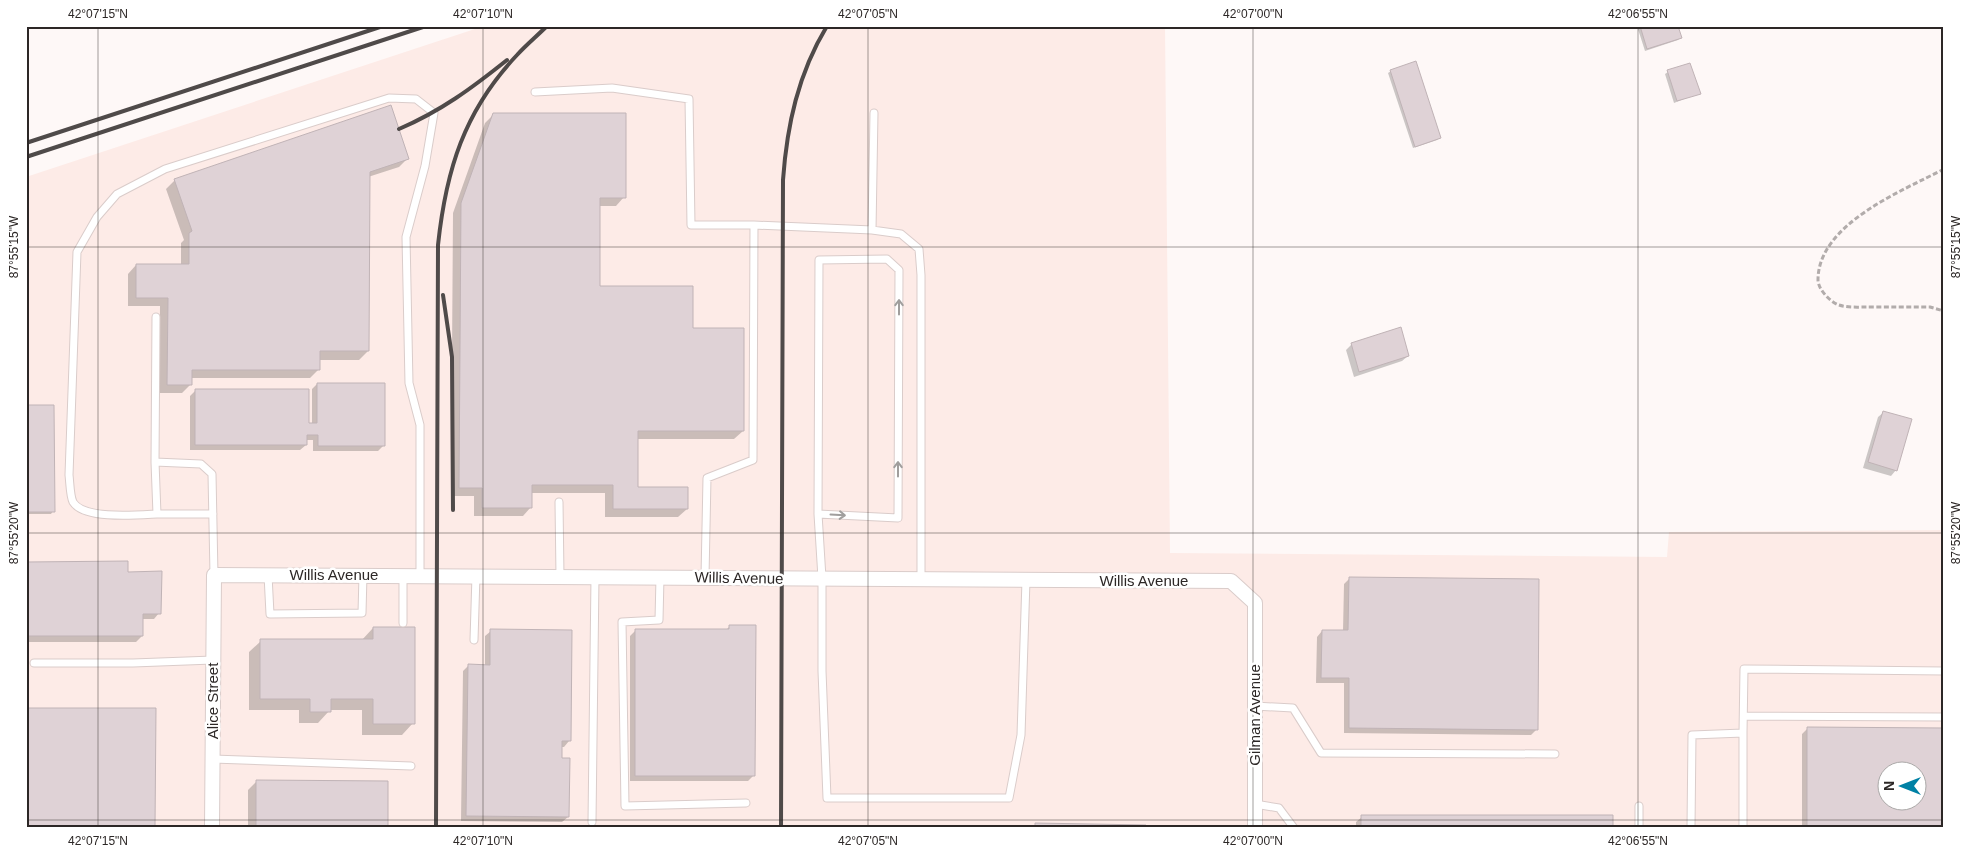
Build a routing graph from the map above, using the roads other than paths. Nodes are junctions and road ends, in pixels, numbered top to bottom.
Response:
1 (535, 92) dead end
2 (874, 113) dead end
3 (754, 225) junction
4 (872, 230) junction
5 (156, 318) dead end
6 (155, 462) junction
7 (559, 502) dead end
8 (157, 514) junction
9 (213, 514) junction
10 (818, 514) junction
11 (214, 574) junction
12 (268, 574) junction
13 (363, 574) junction
14 (403, 574) junction
15 (420, 574) junction
16 (476, 575) junction
17 (560, 576) junction
18 (594, 576) junction
19 (660, 577) junction
20 (705, 577) junction
21 (822, 578) junction
22 (921, 579) junction
23 (1026, 580) junction
24 (1255, 603) joint
25 (403, 623) dead end
26 (474, 640) dead end
27 (213, 660) junction
28 (34, 664) dead end
29 (1944, 671) edge
30 (1255, 706) junction
31 (1744, 716) junction
32 (1944, 717) edge
33 (1743, 734) junction
34 (1555, 754) dead end
35 (213, 759) junction
36 (411, 766) dead end
37 (746, 803) dead end
38 (1255, 804) junction
39 (1639, 806) dead end
40 (592, 822) dead end
41 (212, 828) edge
42 (1255, 828) edge
43 (1294, 828) edge
44 (1639, 828) edge
45 (1691, 828) edge
46 (1743, 828) edge

1 - 3 lane
2 - 4 lane
3 - 4 lane
3 - 20 lane
4 - 22 lane
5 - 6 lane
6 - 8 lane
6 - 9 lane
7 - 17 lane
8 - 9 lane
8 - 15 lane
9 - 11 lane
10 -> 10 lane
10 - 21 lane
11 - 12 street, Willis Avenue
11 - 27 street, Alice Street
12 - 13 street, Willis Avenue
12 - 13 lane
13 - 14 street, Willis Avenue
14 - 15 street, Willis Avenue
14 - 25 lane
15 - 16 street, Willis Avenue
16 - 17 street, Willis Avenue
16 - 26 lane
17 - 18 street, Willis Avenue
18 - 19 street, Willis Avenue
18 - 40 lane
19 - 20 street, Willis Avenue
19 - 37 lane
20 - 21 street, Willis Avenue
21 - 22 street, Willis Avenue
21 - 23 lane
22 - 23 street, Willis Avenue
23 - 24 street, Willis Avenue
24 - 30 street, Gilman Avenue
27 - 28 lane
27 - 35 street, Alice Street
29 - 31 lane
30 - 34 lane
30 - 38 street, Gilman Avenue
31 - 32 lane
31 - 33 lane
33 - 45 lane
33 - 46 lane
35 - 36 lane
35 - 41 street, Alice Street
38 - 42 street, Gilman Avenue
38 - 43 lane
39 - 44 lane

